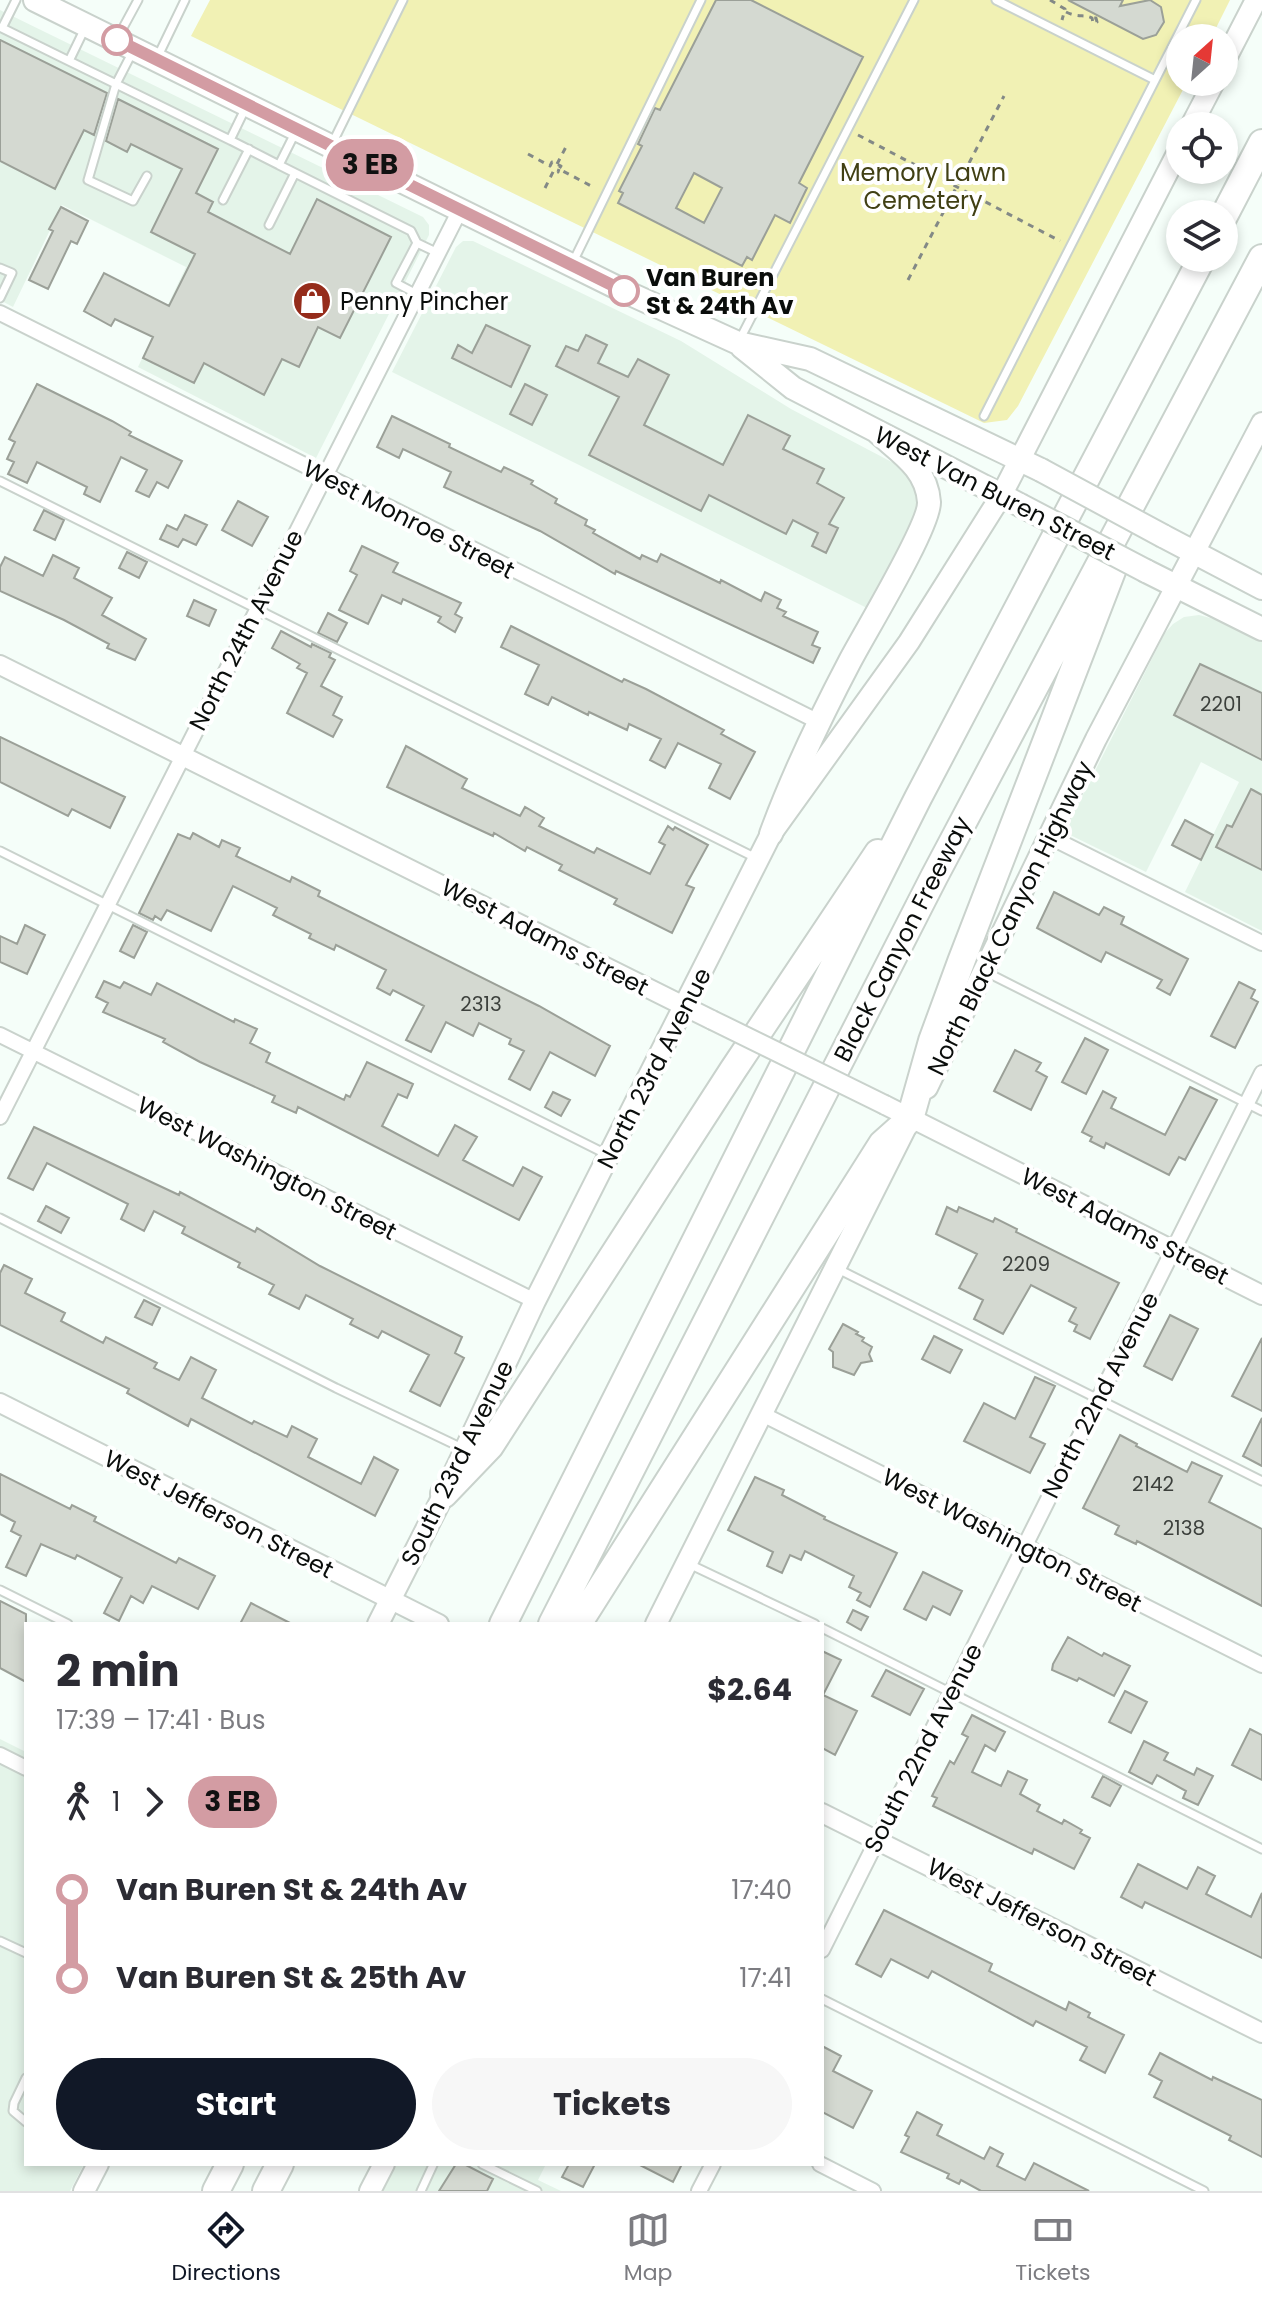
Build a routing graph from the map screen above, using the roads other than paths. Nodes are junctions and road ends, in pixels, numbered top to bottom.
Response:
1 (16, 0) edge
2 (35, 0) edge
3 (138, 0) edge
4 (185, 0) edge
5 (403, 0) edge
6 (701, 0) edge
7 (914, 0) edge
8 (996, 0) edge
9 (1196, 0) edge
10 (1256, 0) edge
11 (86, 25) junction
12 (1238, 35) edge
13 (125, 45) junction
14 (156, 60) junction
15 (69, 61) junction
16 (1155, 80) junction
17 (116, 84) junction
18 (247, 105) junction
19 (297, 129) junction
20 (230, 140) junction
21 (1262, 143) edge
22 (331, 146) junction
23 (249, 149) junction
24 (279, 165) junction
25 (295, 173) junction
26 (1166, 175) edge
27 (147, 176) dead end
28 (223, 200) dead end
29 (1232, 200) edge
30 (460, 210) junction
31 (269, 225) dead end
32 (417, 243) junction
33 (438, 253) junction
34 (1262, 258) edge
35 (571, 265) junction
36 (0, 268) edge
37 (1195, 272) edge
38 (417, 294) junction
39 (0, 298) edge
40 (0, 313) edge
41 (738, 343) junction
42 (984, 416) dead end
43 (1262, 423) edge
44 (876, 431) junction
45 (1020, 459) junction
46 (323, 476) junction
47 (0, 481) edge
48 (1138, 490) junction
49 (1011, 501) junction
50 (1194, 552) junction
51 (1175, 586) junction
52 (1262, 588) edge
53 (256, 609) junction
54 (1262, 629) edge
55 (0, 665) edge
56 (819, 722) junction
57 (182, 755) junction
58 (918, 798) junction
59 (771, 834) junction
60 (1050, 837) junction
61 (0, 851) edge
62 (760, 860) junction
63 (107, 905) junction
64 (1262, 943) edge
65 (984, 971) junction
66 (684, 1006) junction
67 (0, 1035) edge
68 (33, 1051) junction
69 (1262, 1073) edge
70 (1247, 1104) junction
71 (1262, 1111) edge
72 (0, 1117) edge
73 (910, 1119) junction
74 (610, 1156) junction
75 (0, 1218) edge
76 (1172, 1249) junction
77 (836, 1268) junction
78 (1262, 1295) edge
79 (535, 1301) junction
80 (1098, 1399) junction
81 (0, 1403) edge
82 (762, 1414) junction
83 (464, 1449) junction
84 (1262, 1481) edge
85 (444, 1494) junction
86 (1024, 1546) junction
87 (687, 1563) junction
88 (0, 1590) edge
89 (390, 1600) junction
90 (64, 1622) edge
91 (379, 1622) edge
92 (435, 1622) edge
93 (504, 1622) edge
94 (553, 1622) edge
95 (579, 1622) edge
96 (657, 1622) edge
97 (811, 1622) edge
98 (824, 1629) edge
99 (1262, 1665) edge
100 (951, 1695) junction
101 (0, 1755) edge
102 (24, 1767) edge
103 (824, 1814) edge
104 (877, 1839) junction
105 (1262, 1849) edge
106 (0, 1941) edge
107 (824, 1946) edge
108 (24, 1952) edge
109 (824, 2000) edge
110 (1262, 2033) edge
111 (24, 2082) edge
112 (24, 2120) edge
113 (97, 2166) edge
114 (229, 2166) edge
115 (279, 2166) edge
116 (383, 2166) edge
117 (433, 2166) edge
118 (486, 2166) edge
119 (712, 2166) edge
120 (824, 2166) edge
121 (84, 2191) edge
122 (216, 2191) edge
123 (266, 2191) edge
124 (370, 2191) edge
125 (421, 2191) edge
126 (537, 2191) edge
127 (699, 2191) edge
128 (873, 2191) edge
129 (1204, 2191) edge

1 - 15 lane
2 - 11 main road, West Van Buren Street
3 - 13 lane
4 - 14 lane
5 - 22 lane
6 - 35 lane
7 - 41 lane
8 - 16 lane
9 - 16 lane
10 - 12 main road
11 - 13 main road, West Van Buren Street
11 - 15 lane
13 - 14 main road, West Van Buren Street
13 - 17 lane
14 - 18 main road, West Van Buren Street
15 - 17 lane
16 - 42 lane
17 - 20 lane
17 - 27 lane
18 - 19 main road, West Van Buren Street
18 - 20 lane
19 - 22 main road, West Van Buren Street
19 - 24 lane
20 - 23 lane
21 - 29 highway
22 - 30 main road, West Van Buren Street
23 - 24 lane
23 - 28 lane
24 - 25 lane
25 - 31 lane
25 - 32 lane
26 - 45 main road
30 - 33 street, North 24th Avenue
30 - 35 main road, West Van Buren Street
32 - 33 lane
32 - 38 lane
33 - 38 street, North 24th Avenue
34 - 48 highway, Black Canyon Freeway
35 - 41 main road, West Van Buren Street
36 - 39 lane
37 - 58 highway, Black Canyon Freeway
38 - 46 street, North 24th Avenue
40 - 46 street, West Monroe Street
41 - 44 main road, West Van Buren Street
41 - 45 main road, West Van Buren Street
43 - 50 main road, North Black Canyon Highway
44 - 49 main road, West Van Buren Street
44 - 56 main road
45 - 49 main road
45 - 50 main road, West Van Buren Street, bridge
46 - 53 street, North 24th Avenue
46 - 56 street, West Monroe Street
47 - 53 lane
48 - 73 highway
48 - 94 highway, Black Canyon Freeway
49 - 51 main road, West Van Buren Street, bridge
49 - 59 main road
50 - 51 main road, North Black Canyon Highway
50 - 52 main road, West Van Buren Street
51 - 54 main road, West Van Buren Street
51 - 60 main road, North Black Canyon Highway
53 - 57 street, North 24th Avenue
53 - 62 lane
55 - 57 street, West Adams Street
56 - 59 main road
57 - 63 street, North 24th Avenue
57 - 66 street, West Adams Street
58 - 85 highway
58 - 93 highway, Black Canyon Freeway
59 - 62 main road, North 23rd Avenue
60 - 64 street
60 - 65 main road, North Black Canyon Highway
61 - 63 lane
62 - 66 main road, North 23rd Avenue
63 - 68 street, North 24th Avenue
63 - 74 lane
65 - 70 lane
65 - 73 main road, North Black Canyon Highway
66 - 73 street, West Adams Street, bridge
66 - 74 main road, North 23rd Avenue
67 - 68 street, West Washington Street
68 - 72 street, North 24th Avenue
68 - 79 street, West Washington Street
69 - 70 street, North 22nd Avenue
70 - 71 lane
70 - 76 street, North 22nd Avenue
73 - 76 street, West Adams Street
73 - 77 main road, North Black Canyon Highway
73 - 95 highway
74 - 79 main road, North 23rd Avenue
75 - 83 lane
76 - 78 street, West Adams Street
76 - 80 street, North 22nd Avenue
77 - 80 lane
77 - 82 main road, North Black Canyon Highway
79 - 83 main road, South 23rd Avenue
80 - 84 lane
80 - 86 street, North 22nd Avenue
81 - 89 street, West Jefferson Street
82 - 86 street, West Washington Street
82 - 87 main road, North Black Canyon Highway
83 - 85 main road, South 23rd Avenue
85 - 89 main road, South 23rd Avenue
86 - 99 street, West Washington Street
86 - 100 street, South 22nd Avenue
87 - 96 main road, North Black Canyon Highway
87 - 97 lane
88 - 90 lane
89 - 91 main road, South 23rd Avenue
89 - 92 street, West Jefferson Street
98 - 100 lane
100 - 104 street, South 22nd Avenue
100 - 105 lane
101 - 102 street
103 - 104 street, West Jefferson Street
104 - 107 street, South 22nd Avenue
104 - 110 street, West Jefferson Street
106 - 108 lane
109 - 129 lane
111 - 112 lane
113 - 121 main road
114 - 122 highway
115 - 123 highway
116 - 124 main road
117 - 125 lane
118 - 126 lane
119 - 127 street
120 - 128 street

